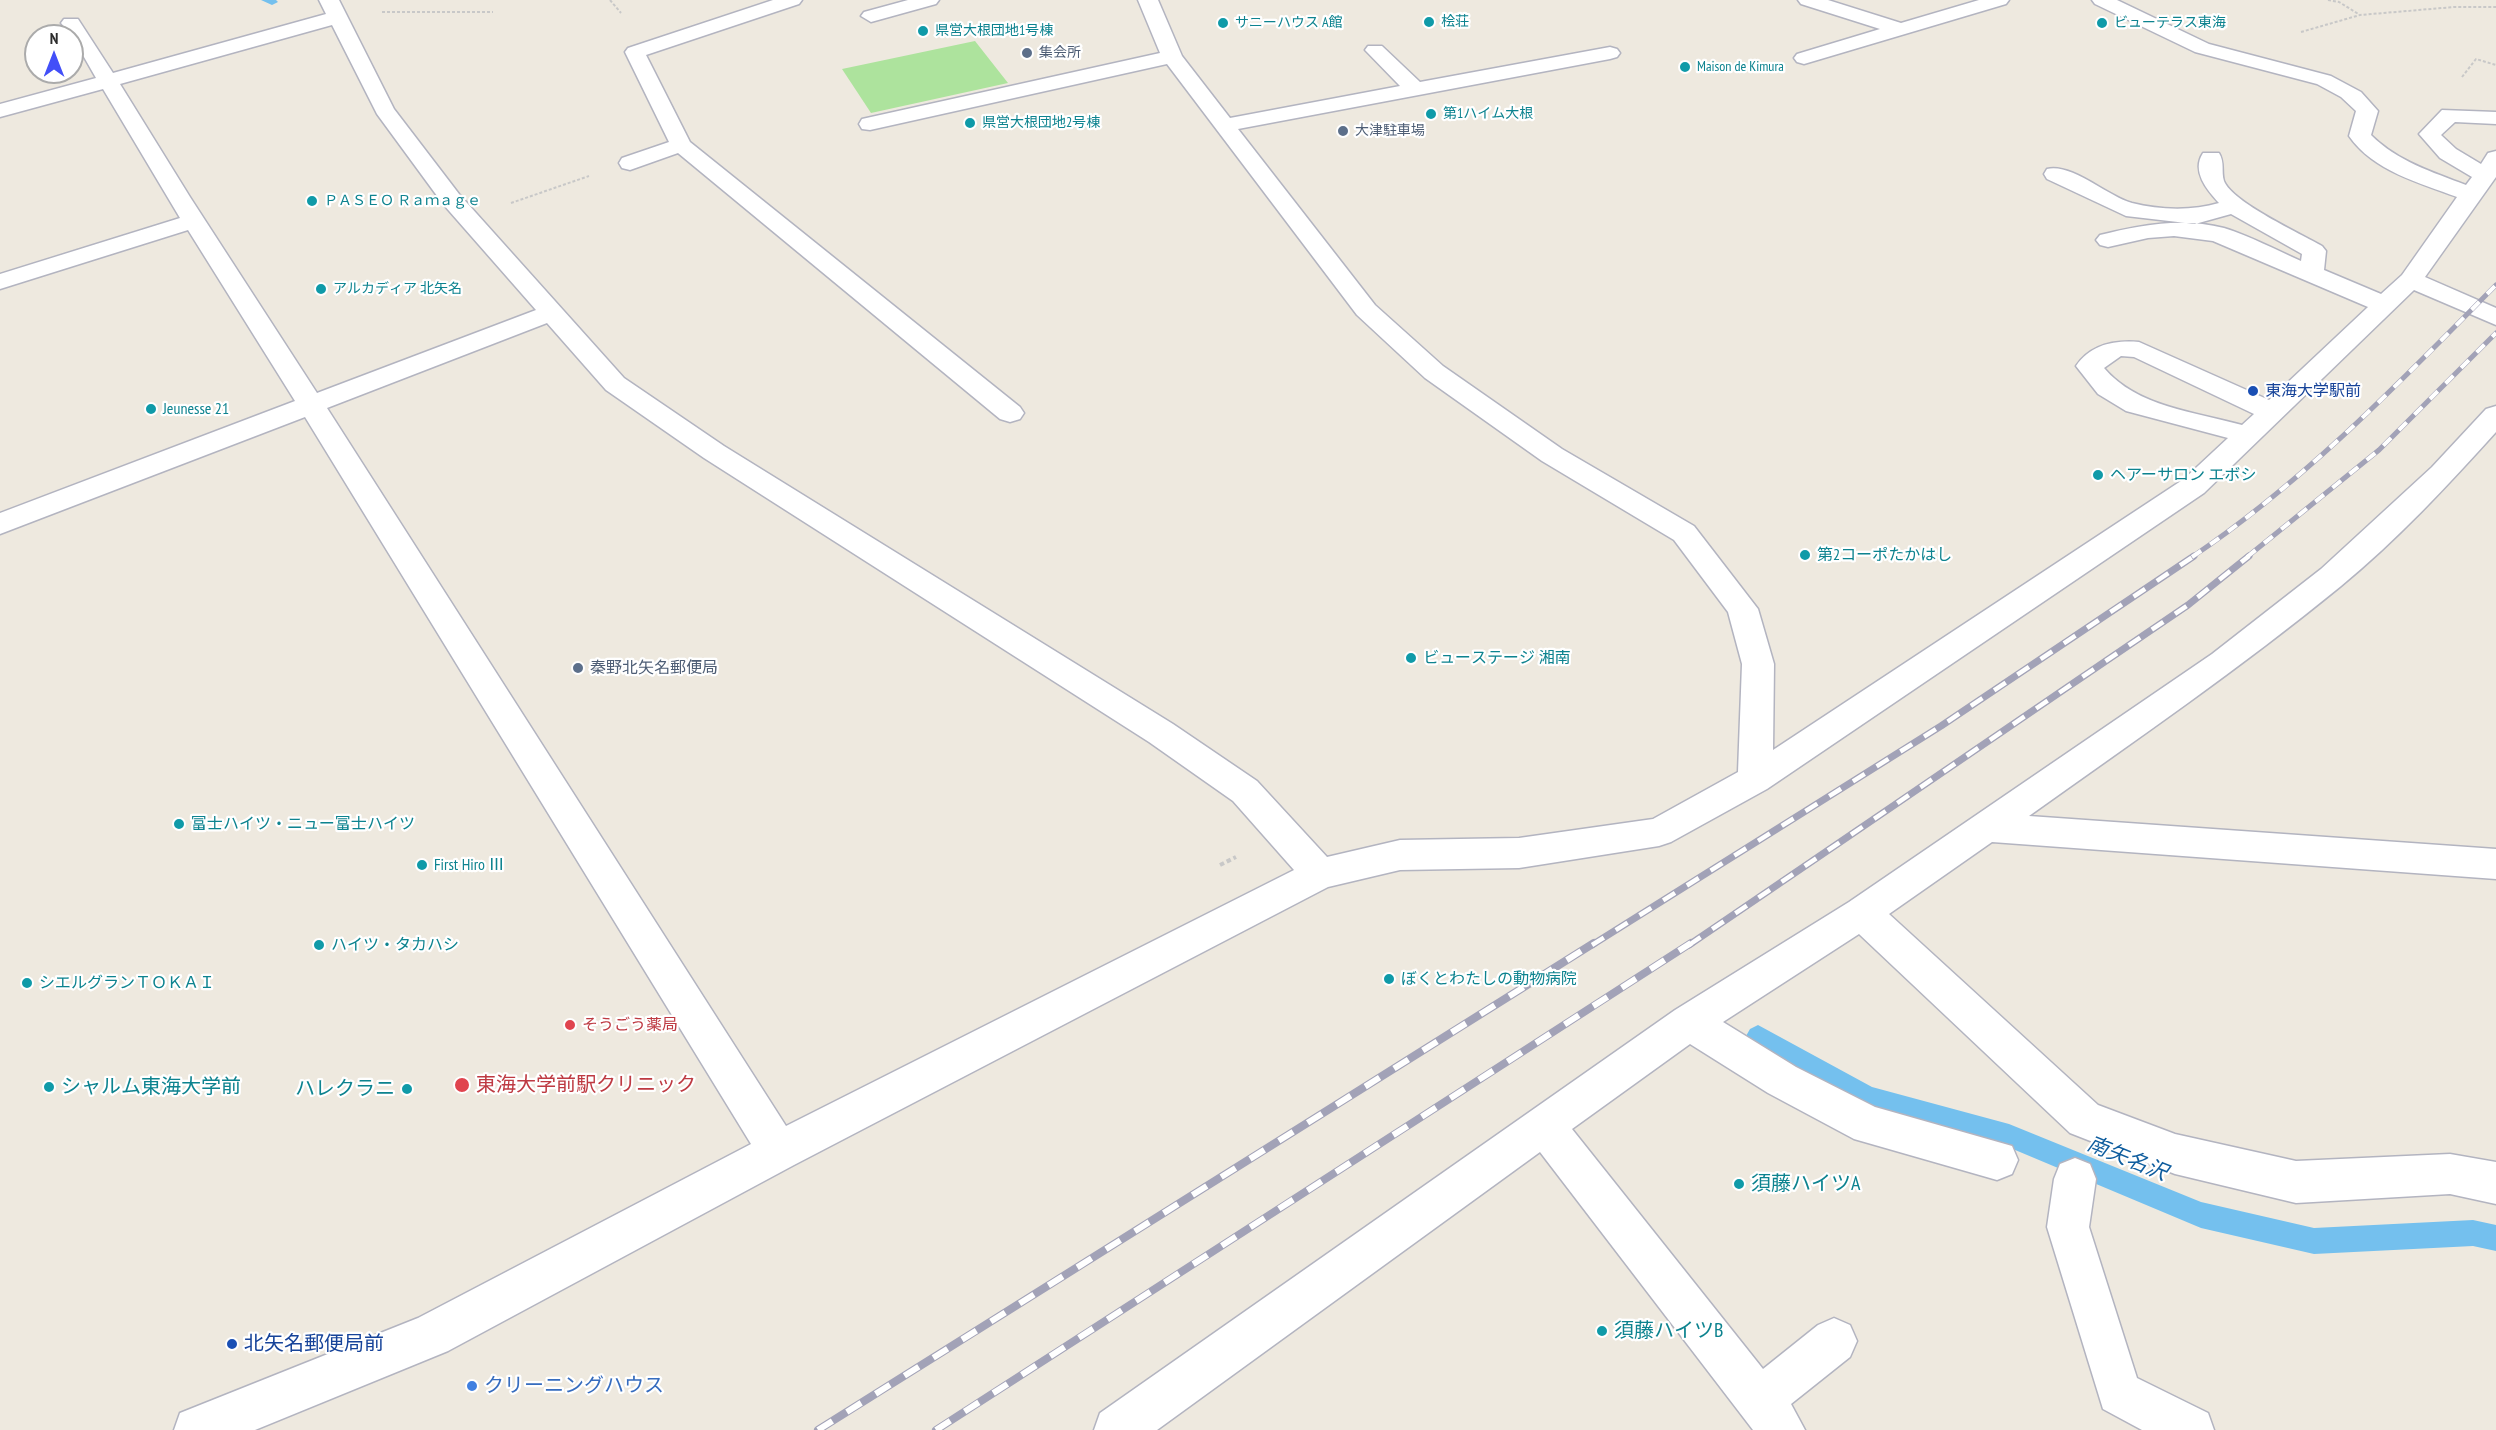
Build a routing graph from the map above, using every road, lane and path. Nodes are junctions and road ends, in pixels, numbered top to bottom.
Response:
1 (792, 0) edge
2 (929, 0) edge
3 (1148, 0) edge
4 (1808, 0) edge
5 (1999, 0) edge
6 (2102, 0) edge
7 (2328, 0) edge
8 (2496, 7) edge
9 (333, 9) edge
10 (493, 12) dead end
11 (2360, 15) junction
12 (871, 16) dead end
13 (71, 23) dead end
14 (1900, 29) junction
15 (1375, 50) dead end
16 (1610, 53) dead end
17 (2223, 55) junction
18 (1172, 57) junction
19 (1804, 58) dead end
20 (110, 80) junction
21 (1416, 90) junction
22 (0, 111) edge
23 (2496, 118) edge
24 (870, 124) dead end
25 (1226, 125) junction
26 (681, 145) junction
27 (2211, 158) dead end
28 (630, 163) joint
29 (2491, 166) edge
30 (2055, 174) dead end
31 (2472, 195) junction
32 (501, 206) dead end
33 (2234, 206) junction
34 (193, 221) junction
35 (2108, 240) dead end
36 (2312, 274) junction
37 (2411, 280) junction
38 (0, 282) edge
39 (2385, 305) junction
40 (550, 313) junction
41 (2496, 317) edge
42 (312, 405) junction
43 (2272, 412) junction
44 (1010, 413) dead end
45 (2496, 415) edge
46 (2248, 435) junction
47 (0, 524) edge
48 (1755, 779) junction
49 (1988, 827) junction
50 (1242, 854) dead end
51 (2496, 864) edge
52 (1220, 865) dead end
53 (1320, 874) junction
54 (1862, 913) junction
55 (1689, 1022) junction
56 (1544, 1125) junction
57 (779, 1151) junction
58 (1997, 1160) dead end
59 (2075, 1179) dead end
60 (2496, 1183) edge
61 (1834, 1341) dead end
62 (1771, 1416) edge
63 (197, 1430) edge
64 (1117, 1430) edge
65 (2191, 1430) edge

1 - 26 street
2 - 12 street
3 - 18 street
4 - 14 street
5 - 14 street
6 - 17 street
7 - 11 path
8 - 11 path
9 - 10 path
9 - 20 street
9 - 40 street
11 - 17 path
13 - 20 street
14 - 19 street
15 - 21 street
16 - 21 street
17 - 31 street
18 - 24 street
18 - 25 street
20 - 22 street
20 - 34 street
21 - 25 street
23 - 29 street
25 - 48 street
26 - 28 street
26 - 44 street
27 - 33 street
28 - 32 path
29 - 31 street
30 - 33 street
31 - 37 street
33 - 36 street
34 - 38 street
34 - 42 street
35 - 36 street
36 - 39 street
37 - 39 street
37 - 41 street
39 - 43 street
40 - 42 street
40 - 53 street
42 - 47 street
42 - 57 street
43 - 46 street
43 - 46 street
45 - 49 street
46 - 48 street
48 - 53 street
49 - 51 street
49 - 54 street
50 - 52 path
53 - 57 street
54 - 55 street
54 - 60 street
55 - 56 street
55 - 58 street
56 - 62 street
56 - 64 street
57 - 63 street
59 - 65 street
61 - 62 street

